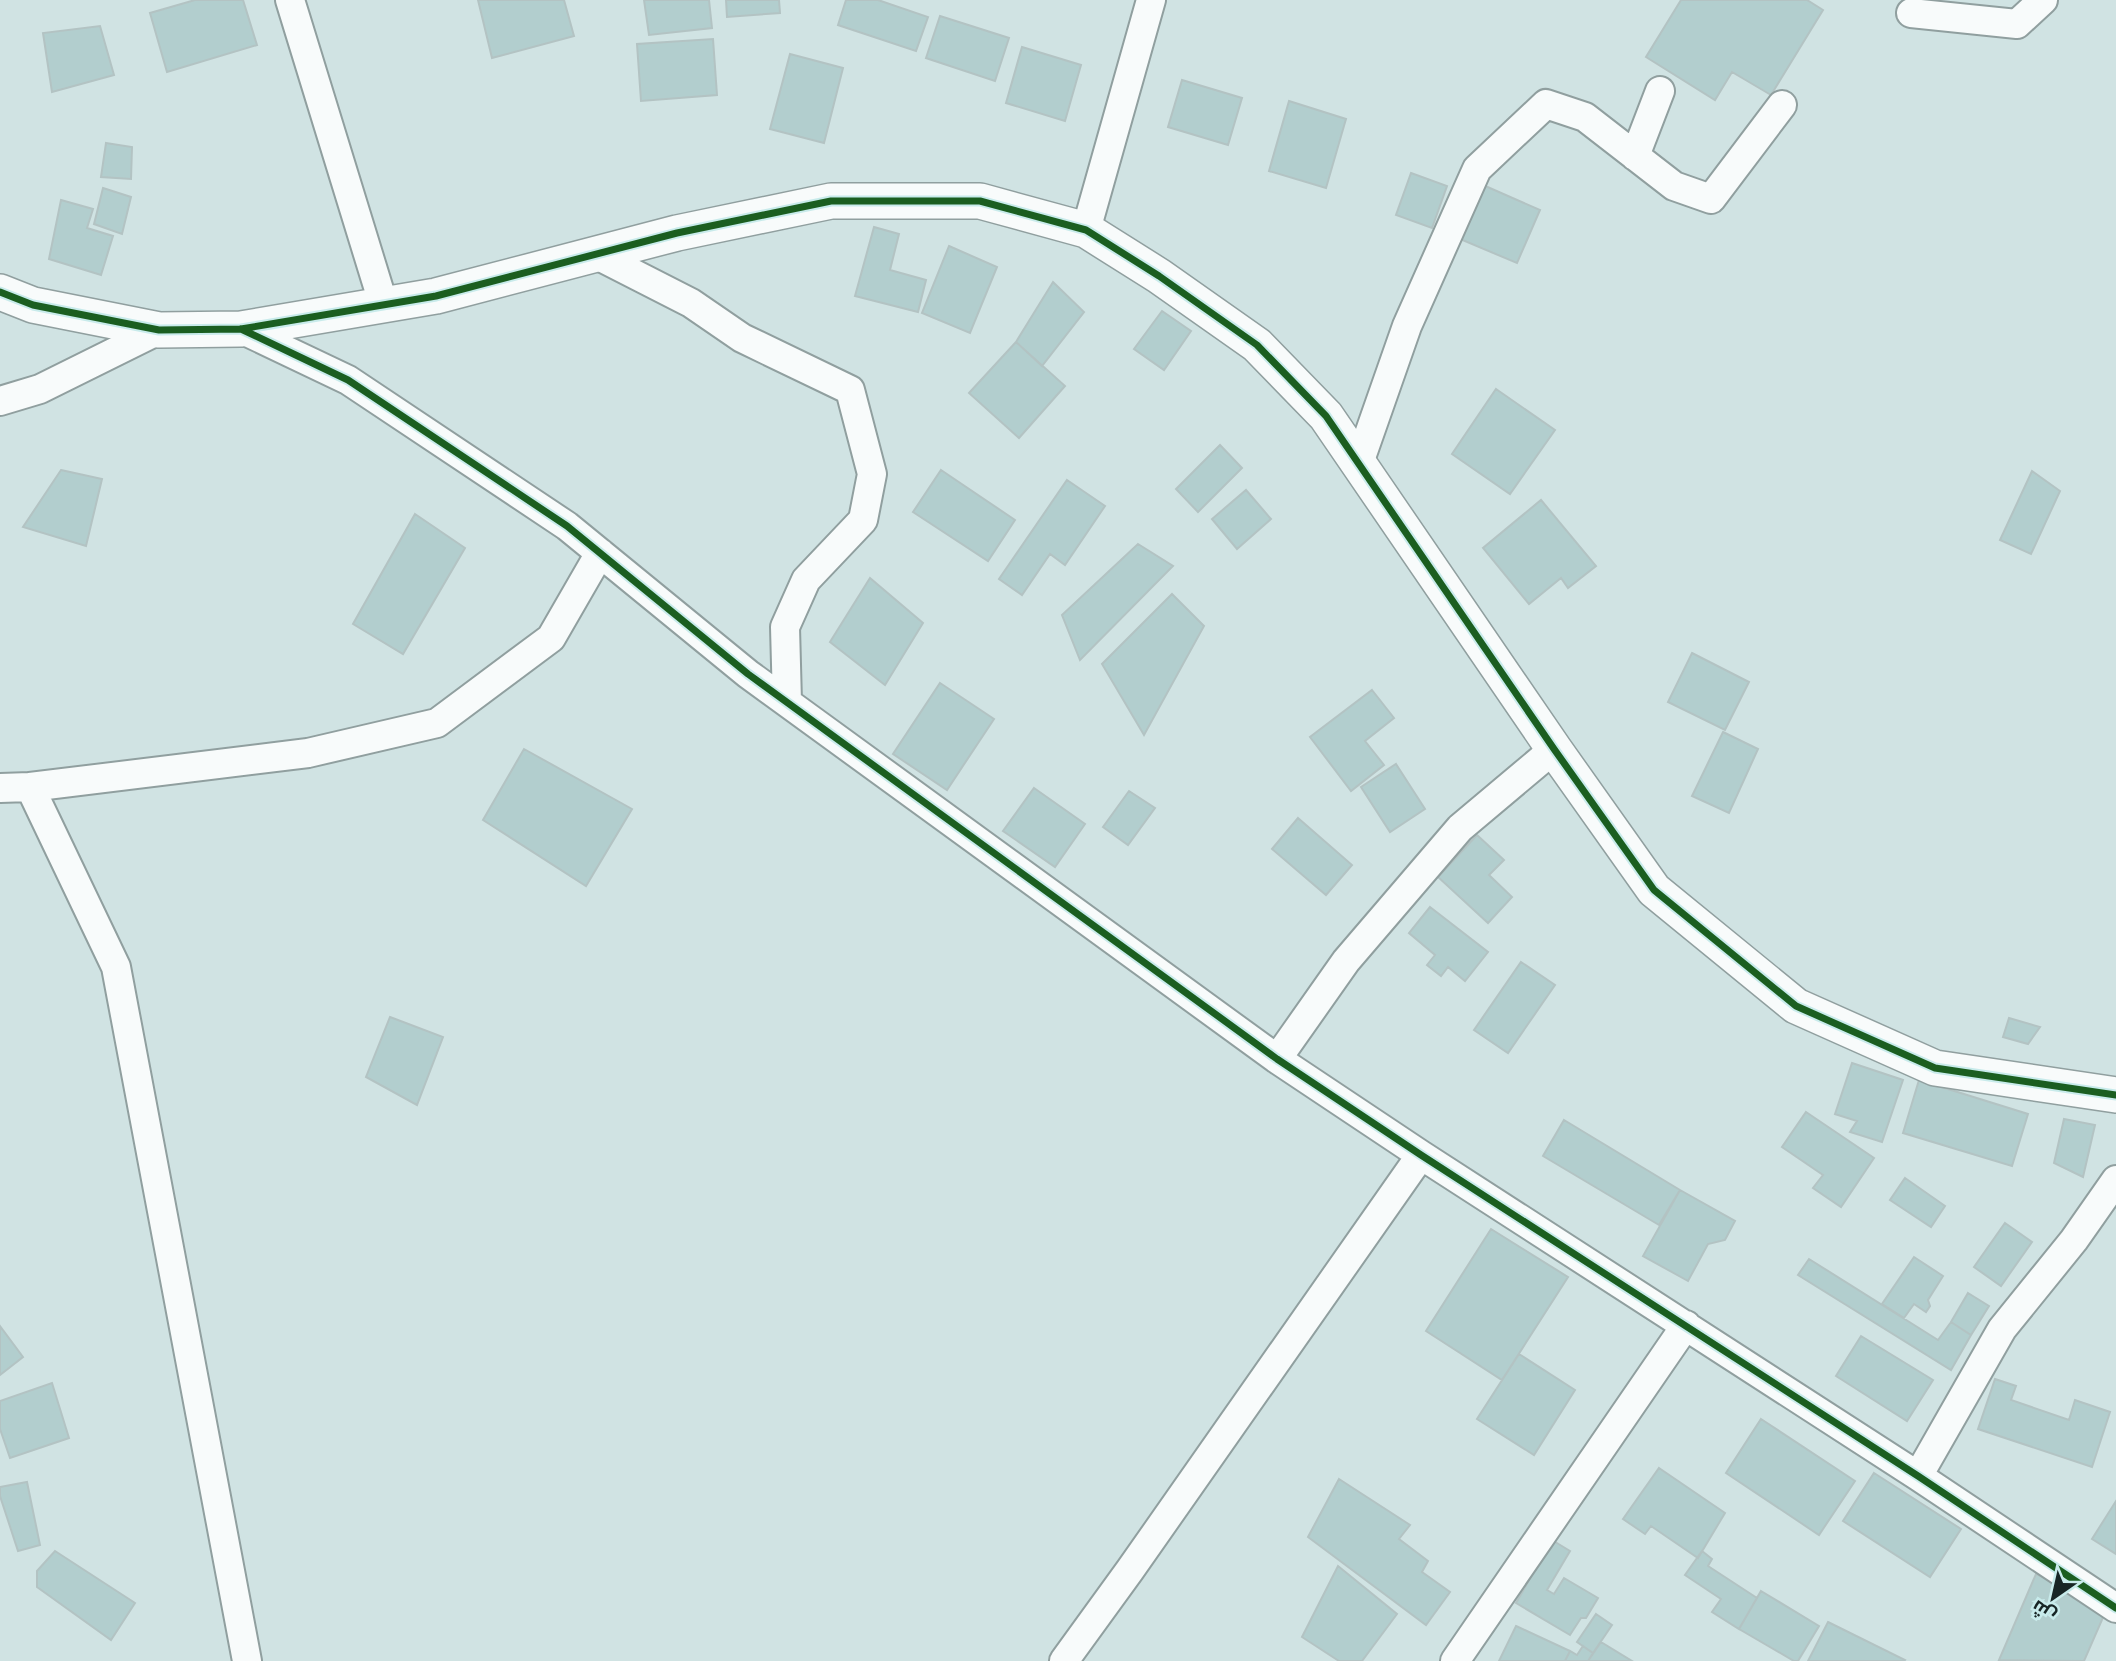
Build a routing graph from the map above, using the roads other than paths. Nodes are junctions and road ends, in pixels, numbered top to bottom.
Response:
1 (290, 0) edge
2 (1151, 0) edge
3 (2043, 0) edge
4 (1911, 13) dead end
5 (1660, 91) dead end
6 (1782, 105) dead end
7 (1635, 156) junction
8 (1086, 230) junction
9 (595, 254) junction
10 (0, 292) edge
11 (384, 306) junction
12 (241, 329) junction
13 (159, 330) junction
14 (0, 401) edge
15 (1359, 463) junction
16 (600, 553) junction
17 (787, 702) junction
18 (1554, 749) junction
19 (30, 787) junction
20 (0, 788) edge
21 (1277, 1059) junction
22 (2116, 1095) edge
23 (1421, 1155) junction
24 (2116, 1180) edge
25 (1686, 1325) junction
26 (1918, 1476) junction
27 (2116, 1608) edge
28 (247, 1661) edge
29 (1064, 1661) edge
30 (1455, 1661) edge

1 - 11 street
2 - 8 street
3 - 4 street
5 - 7 street
6 - 7 street
7 - 15 street
8 - 9 street
8 - 15 street
9 - 11 street
9 - 17 street
10 - 13 street
11 - 12 street
12 - 13 street
12 - 16 street
13 - 14 street
15 - 18 street
16 - 17 street
16 - 19 street
17 - 21 street
18 - 21 street
18 - 22 street
19 - 20 street
19 - 28 street
21 - 23 street
23 - 25 street
23 - 29 street
24 - 26 street
25 - 26 street
25 - 30 street
26 - 27 street

